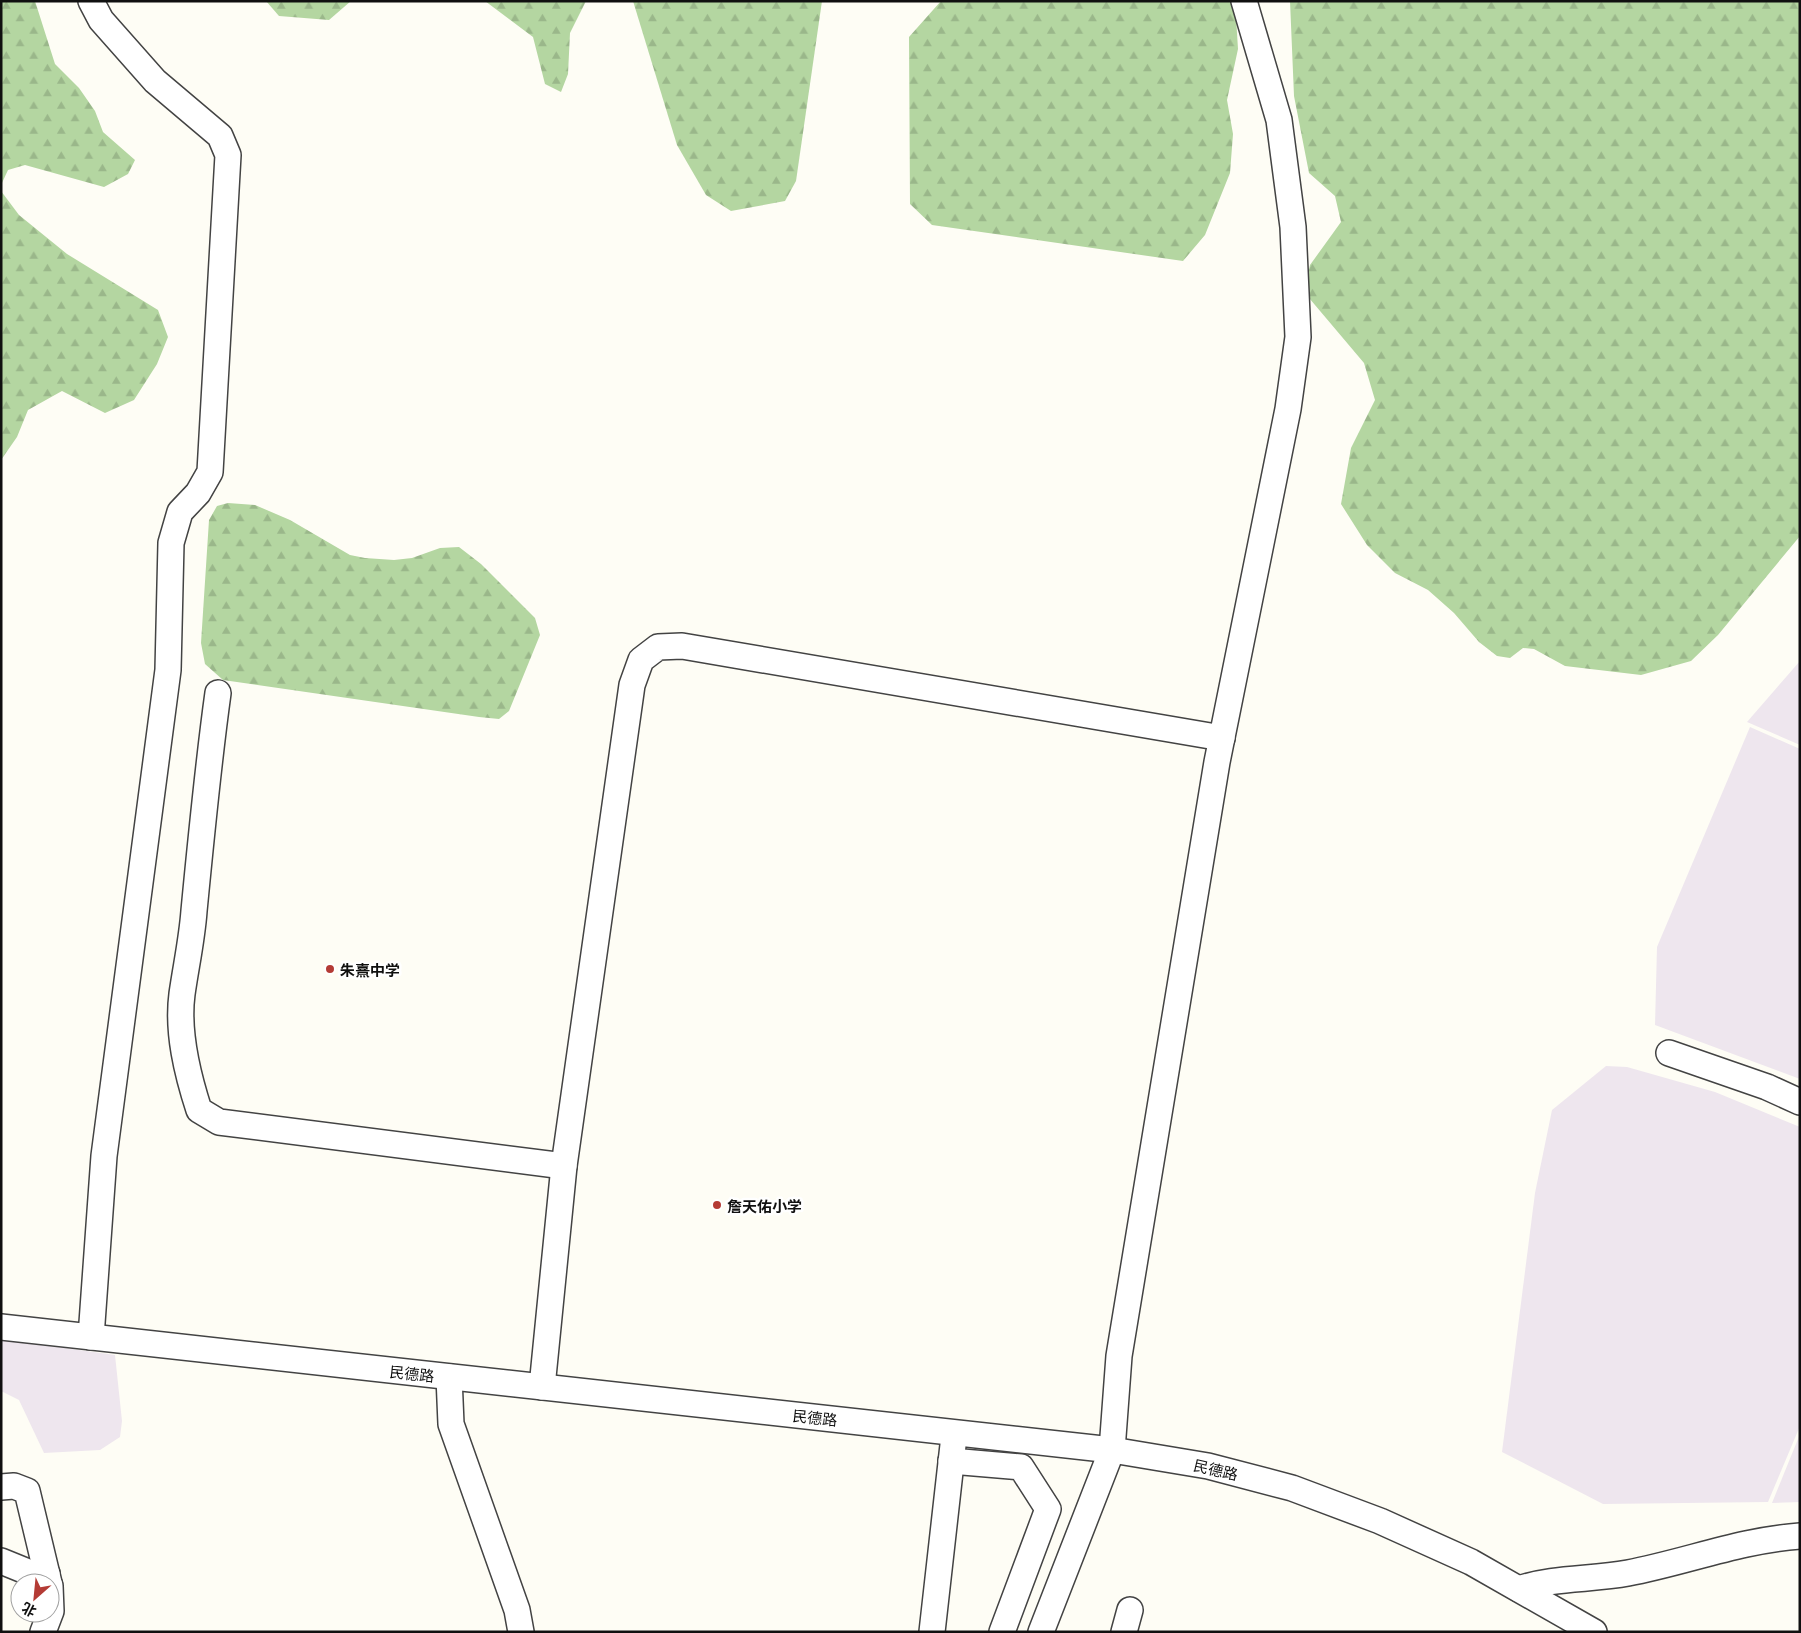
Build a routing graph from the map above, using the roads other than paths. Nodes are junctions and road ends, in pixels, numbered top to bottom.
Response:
1 (91, 1) edge
2 (1244, 1) edge
3 (218, 693) dead end
4 (1222, 738) junction
5 (1669, 1053) dead end
6 (1800, 1102) edge
7 (564, 1166) junction
8 (1, 1328) edge
9 (91, 1337) junction
10 (449, 1377) junction
11 (542, 1387) junction
12 (954, 1432) junction
13 (1112, 1450) junction
14 (951, 1462) junction
15 (1, 1487) edge
16 (1800, 1536) edge
17 (1, 1561) edge
18 (31, 1573) edge
19 (47, 1573) edge
20 (1519, 1589) junction
21 (521, 1632) edge
22 (932, 1632) edge
23 (1002, 1632) edge
24 (1041, 1632) edge
25 (1594, 1632) edge

1 - 9 street
2 - 4 street
3 - 7 street
4 - 7 street
4 - 13 street
5 - 6 street
7 - 11 street
8 - 9 street, 民德路
9 - 10 street, 民德路
10 - 11 street, 民德路
10 - 21 street
11 - 12 street, 民德路
12 - 13 street, 民德路
12 - 14 street
13 - 20 street, 民德路
13 - 24 street
14 - 22 street
14 - 23 street
15 - 19 street
16 - 20 street
17 - 18 street
20 - 25 street, 民德路

